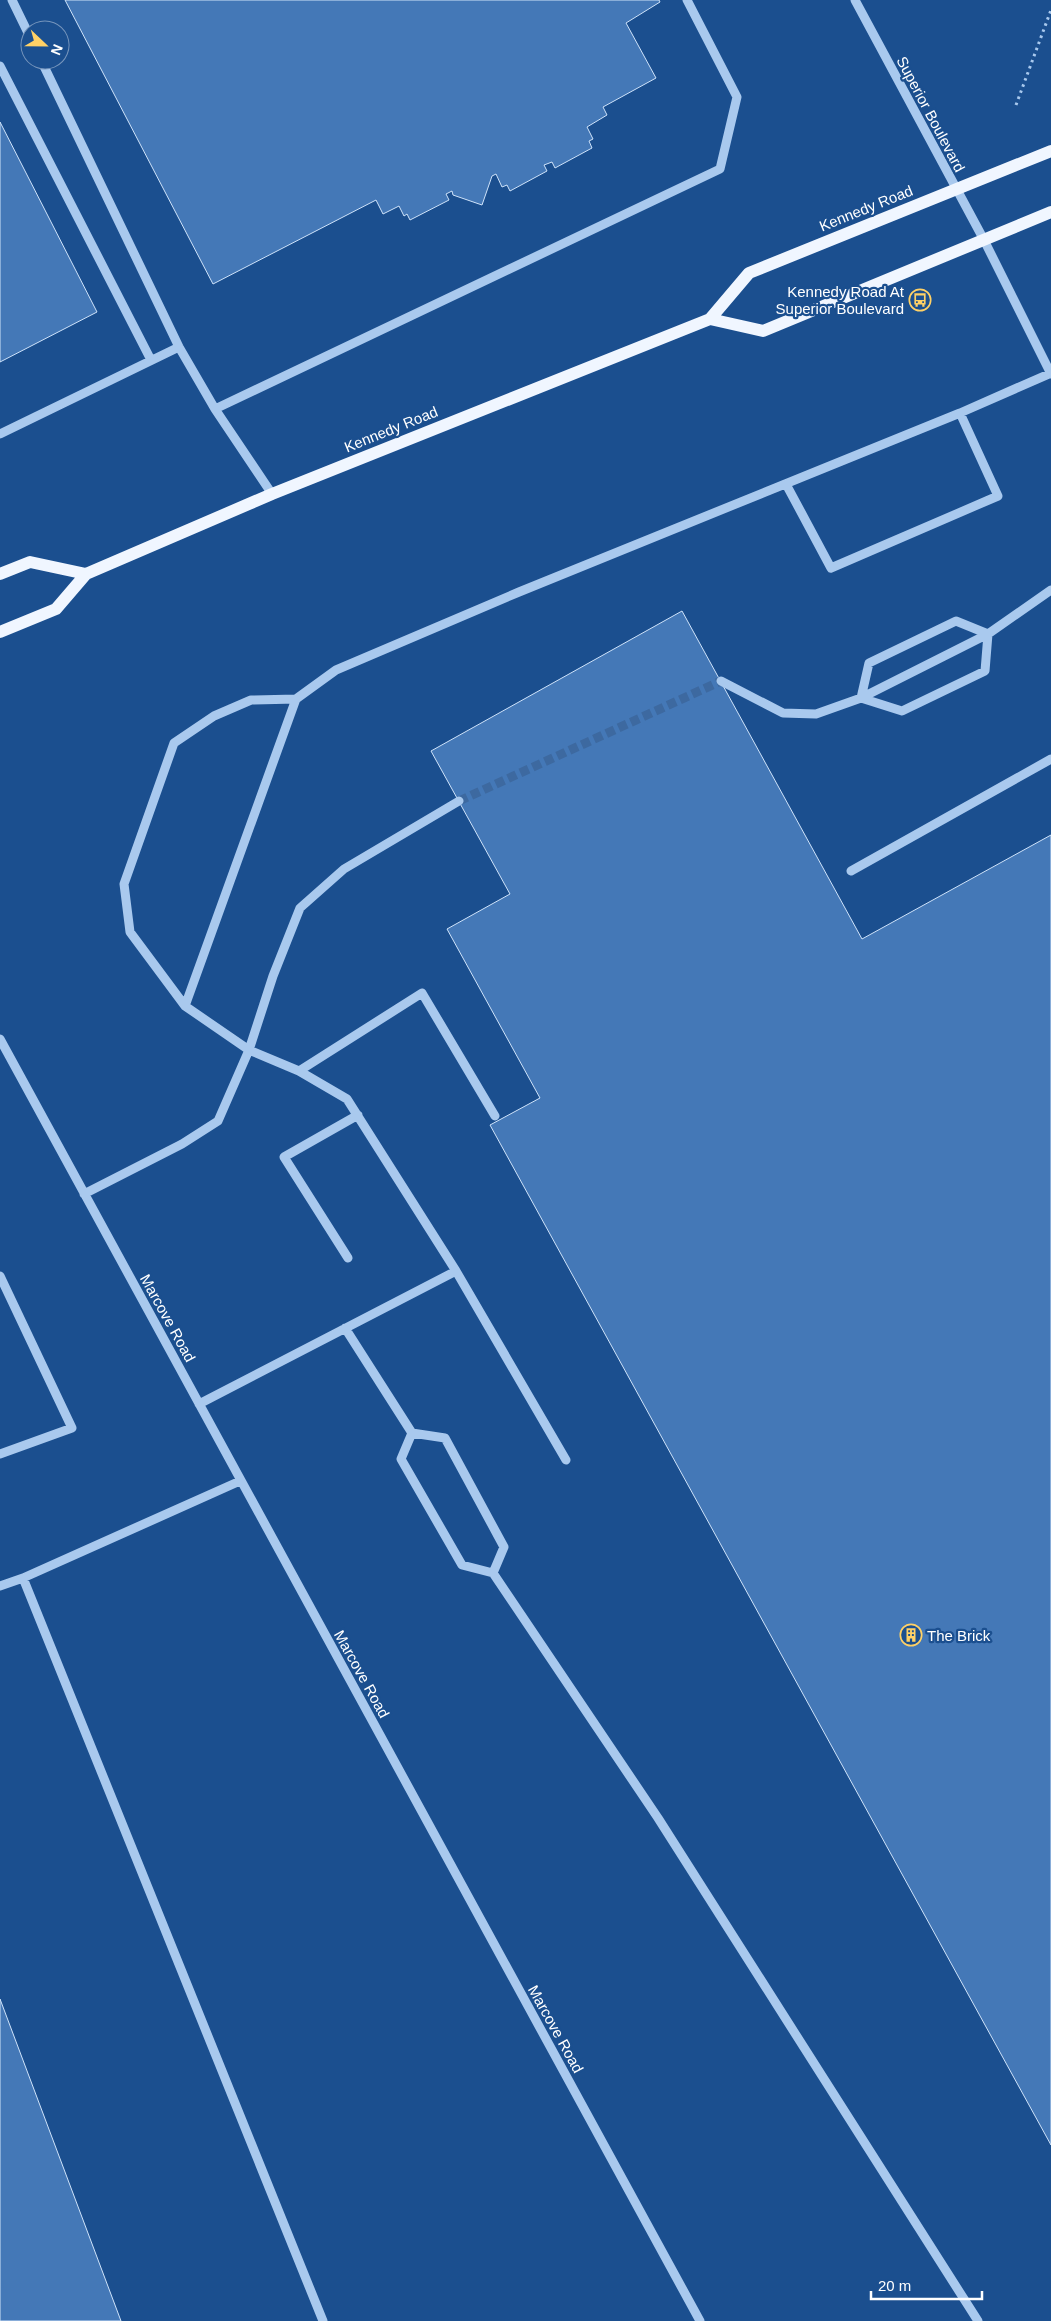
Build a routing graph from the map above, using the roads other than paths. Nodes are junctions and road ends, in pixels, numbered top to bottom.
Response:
1 (12, 0) edge
2 (687, 0) edge
3 (855, 0) edge
4 (22, 20) edge
5 (0, 66) edge
6 (46, 70) edge
7 (1051, 151) edge
8 (956, 189) junction
9 (1051, 212) edge
10 (984, 240) junction
11 (710, 319) junction
12 (179, 347) junction
13 (152, 360) junction
14 (1051, 374) edge
15 (215, 409) junction
16 (960, 413) junction
17 (0, 434) edge
18 (786, 484) junction
19 (272, 494) junction
20 (0, 574) edge
21 (86, 574) junction
22 (1051, 590) edge
23 (0, 632) edge
24 (988, 634) junction
25 (721, 681) dead end
26 (860, 698) junction
27 (296, 699) junction
28 (1051, 760) edge
29 (459, 801) tunnel mouth
30 (851, 871) dead end
31 (185, 1006) junction
32 (0, 1039) edge
33 (249, 1050) junction
34 (299, 1071) junction
35 (358, 1115) junction
36 (495, 1116) dead end
37 (84, 1194) junction
38 (348, 1258) dead end
39 (456, 1271) junction
40 (0, 1276) edge
41 (344, 1328) junction
42 (199, 1404) junction
43 (412, 1433) junction
44 (0, 1454) edge
45 (566, 1460) dead end
46 (240, 1481) junction
47 (493, 1574) junction
48 (23, 1578) junction
49 (0, 1586) edge
50 (323, 2321) edge
51 (700, 2321) edge
52 (978, 2321) edge

1 - 4 street
2 - 15 street
3 - 8 street, Superior Boulevard
5 - 13 street
6 - 12 street
7 - 8 main road, Kennedy Road
8 - 10 street, Superior Boulevard
8 - 11 main road, Kennedy Road
9 - 10 main road
10 - 11 main road
10 - 14 street, Superior Boulevard
11 - 19 main road, Kennedy Road
12 - 13 street
12 - 15 street
13 - 17 street
14 - 16 street
15 - 19 street
16 - 18 street
16 - 18 street
18 - 27 street
19 - 21 main road, Kennedy Road
20 - 21 main road
21 - 23 main road, Kennedy Road
22 - 24 street
24 - 26 street
24 - 26 street
24 - 26 street
25 - 26 street
27 - 31 street
27 - 31 street
28 - 30 street
29 - 33 street
31 - 33 street
32 - 37 street, Marcove Road
33 - 34 street
33 - 37 street
34 - 35 street
34 - 36 street
35 - 38 street
35 - 39 street
37 - 42 street, Marcove Road
39 - 41 street
39 - 45 street
40 - 44 street
41 - 42 street
41 - 43 street
42 - 46 street, Marcove Road
43 - 47 street
43 - 47 street
46 - 48 street
46 - 51 street, Marcove Road
47 - 52 street
48 - 49 street
48 - 50 street

